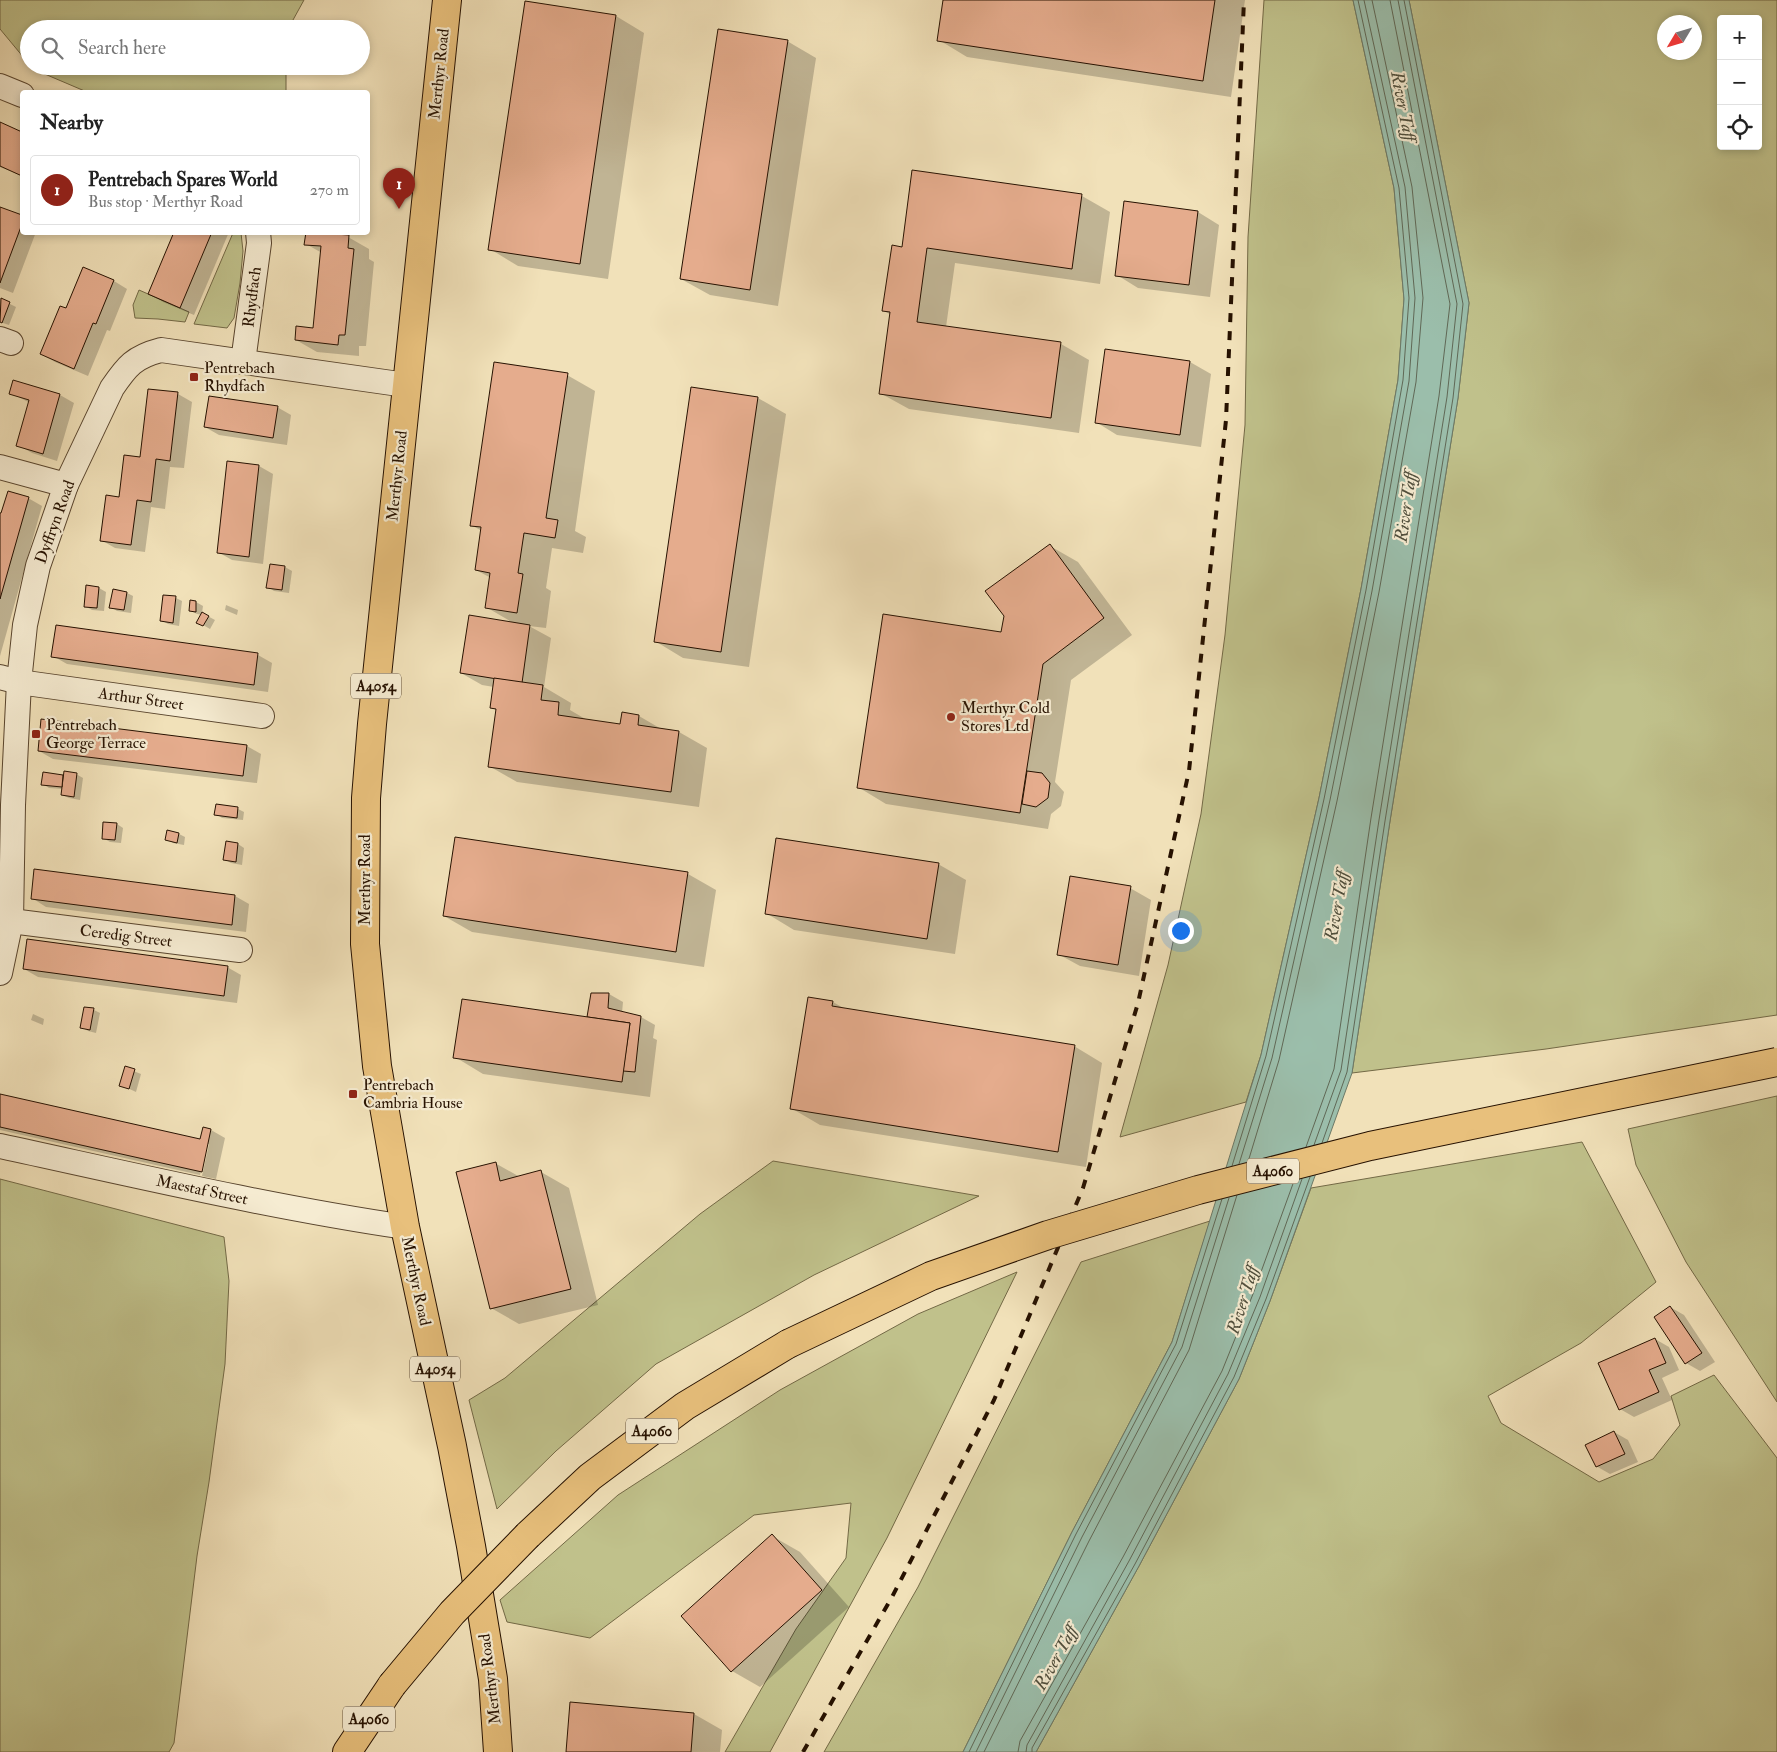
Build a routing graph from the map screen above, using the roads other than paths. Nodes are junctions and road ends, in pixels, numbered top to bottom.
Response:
1 (447, 0) edge
2 (0, 86) edge
3 (20, 94) edge
4 (258, 235) edge
5 (244, 362) junction
6 (406, 386) junction
7 (0, 467) edge
8 (66, 485) junction
9 (10, 680) edge
10 (262, 716) dead end
11 (11, 921) junction
12 (240, 950) dead end
13 (0, 973) edge
14 (1777, 1062) edge
15 (0, 1146) edge
16 (405, 1227) junction
17 (347, 1752) edge
18 (498, 1752) edge

1 - 6 main road, Merthyr Road / A4054
2 - 3 street
4 - 5 street, Rhydfach
5 - 6 street, Dyffryn Road
5 - 8 street, Dyffryn Road
6 - 16 main road, Merthyr Road / A4054
7 - 8 street
8 - 9 street, Dyffryn Road
9 - 10 street, Arthur Street
9 - 11 street, Dyffryn Road
11 - 12 street, Ceredig Street
11 - 13 street, Dyffryn Road
14 - 17 main road, A4060, bridge
15 - 16 street, Maestaf Street
16 - 18 main road, Merthyr Road / A4054

